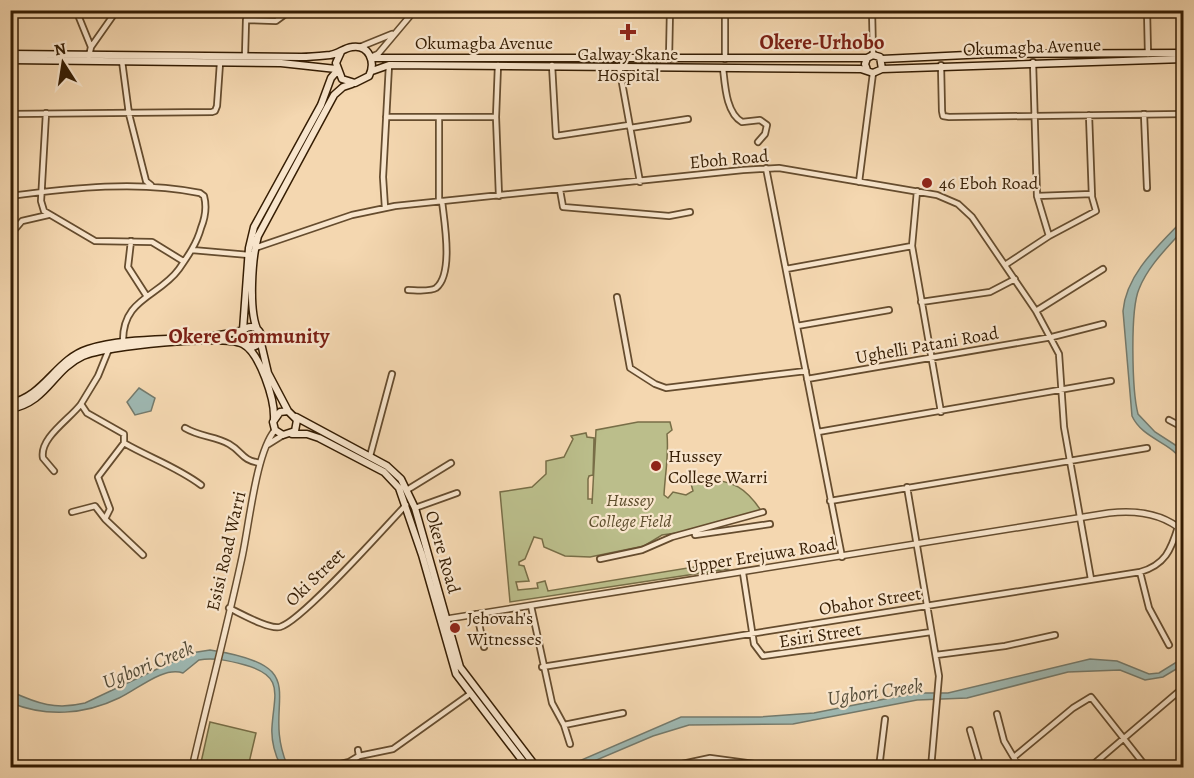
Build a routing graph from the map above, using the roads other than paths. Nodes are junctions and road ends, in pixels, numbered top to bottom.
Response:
1 (76, 10) edge
2 (117, 10) edge
3 (249, 10) edge
4 (291, 10) edge
5 (415, 10) edge
6 (669, 10) edge
7 (725, 10) edge
8 (872, 10) edge
9 (1147, 10) edge
10 (246, 20) junction
11 (392, 34) junction
12 (360, 48) junction
13 (341, 52) junction
14 (90, 53) junction
15 (1184, 53) edge
16 (1148, 54) junction
17 (245, 56) junction
18 (870, 56) junction
19 (371, 57) junction
20 (11, 58) edge
21 (725, 58) junction
22 (669, 59) junction
23 (882, 59) junction
24 (1184, 59) edge
25 (122, 61) junction
26 (1033, 62) junction
27 (220, 63) junction
28 (389, 65) junction
29 (498, 65) junction
30 (552, 65) junction
31 (941, 65) junction
32 (619, 66) junction
33 (723, 68) junction
34 (882, 69) junction
35 (337, 70) junction
36 (372, 71) junction
37 (870, 72) junction
38 (355, 83) junction
39 (46, 113) junction
40 (12, 114) edge
41 (129, 114) junction
42 (1144, 114) junction
43 (1184, 114) edge
44 (1089, 115) junction
45 (1035, 116) junction
46 (386, 117) junction
47 (496, 117) junction
48 (439, 118) junction
49 (688, 119) dead end
50 (630, 126) junction
51 (758, 142) dead end
52 (766, 168) junction
53 (640, 182) junction
54 (859, 182) junction
55 (150, 185) junction
56 (1147, 188) dead end
57 (560, 190) junction
58 (917, 191) junction
59 (42, 192) junction
60 (1092, 194) junction
61 (499, 195) junction
62 (10, 196) edge
63 (1037, 196) junction
64 (441, 201) junction
65 (385, 208) junction
66 (690, 212) dead end
67 (49, 215) junction
68 (10, 235) edge
69 (1049, 236) junction
70 (131, 241) junction
71 (912, 246) junction
72 (255, 248) junction
73 (192, 250) junction
74 (249, 255) junction
75 (183, 261) junction
76 (1005, 266) junction
77 (786, 269) junction
78 (1103, 269) dead end
79 (1015, 279) junction
80 (408, 290) dead end
81 (146, 295) junction
82 (617, 297) dead end
83 (921, 302) junction
84 (889, 310) dead end
85 (1036, 311) junction
86 (1102, 324) dead end
87 (797, 326) junction
88 (243, 330) junction
89 (258, 331) junction
90 (1052, 337) junction
91 (260, 339) junction
92 (123, 342) junction
93 (245, 345) junction
94 (109, 349) junction
95 (932, 358) junction
96 (806, 372) junction
97 (392, 374) dead end
98 (807, 379) junction
99 (1111, 381) dead end
100 (1061, 391) junction
101 (10, 404) edge
102 (81, 404) junction
103 (10, 410) edge
104 (288, 411) junction
105 (941, 412) junction
106 (296, 417) junction
107 (274, 418) junction
108 (1169, 420) dead end
109 (185, 428) dead end
110 (1184, 428) edge
111 (275, 430) junction
112 (818, 432) junction
113 (292, 434) junction
114 (284, 435) junction
115 (124, 443) junction
116 (266, 446) junction
117 (1147, 448) dead end
118 (370, 456) junction
119 (1070, 460) junction
120 (260, 463) junction
121 (451, 463) dead end
122 (54, 471) dead end
123 (201, 485) dead end
124 (908, 487) junction
125 (407, 490) junction
126 (457, 493) dead end
127 (830, 501) junction
128 (406, 505) junction
129 (415, 508) junction
130 (72, 512) dead end
131 (764, 512) dead end
132 (1080, 518) junction
133 (105, 519) junction
134 (770, 524) dead end
135 (1178, 527) junction
136 (1184, 532) edge
137 (664, 540) junction
138 (917, 545) junction
139 (143, 555) dead end
140 (842, 557) junction
141 (600, 559) dead end
142 (1140, 572) junction
143 (743, 573) junction
144 (1091, 579) junction
145 (927, 605) junction
146 (531, 606) junction
147 (229, 608) junction
148 (477, 614) junction
149 (446, 619) junction
150 (931, 632) junction
151 (752, 634) junction
152 (1055, 635) dead end
153 (1169, 645) dead end
154 (484, 647) dead end
155 (936, 655) junction
156 (542, 667) junction
157 (1184, 687) edge
158 (470, 694) junction
159 (623, 714) dead end
160 (997, 714) dead end
161 (885, 718) dead end
162 (564, 725) junction
163 (970, 730) dead end
164 (1124, 738) junction
165 (570, 744) dead end
166 (358, 750) dead end
167 (359, 756) junction
168 (1014, 757) junction
169 (1184, 759) edge
170 (10, 762) edge
171 (23, 768) edge
172 (192, 768) edge
173 (324, 768) edge
174 (528, 768) edge
175 (537, 768) edge
176 (663, 768) edge
177 (784, 768) edge
178 (879, 768) edge
179 (931, 768) edge
180 (981, 768) edge
181 (1020, 768) edge
182 (1089, 768) edge
183 (1147, 768) edge
184 (1174, 768) edge

1 - 14 street
2 - 14 street
3 - 10 street
4 - 10 street
5 - 11 street
6 - 22 street
7 - 21 street
8 - 18 street
9 - 16 street
10 - 17 street
11 - 12 street
11 - 19 street
12 - 13 main road
12 - 19 main road
13 - 17 main road
13 - 35 main road
14 - 17 main road
14 - 20 main road
14 - 25 main road
15 - 16 main road, Okumagba Avenue
16 - 23 main road, Okumagba Avenue
18 - 21 main road, Okumagba Avenue
18 - 23 main road
18 - 37 main road
19 - 22 main road, Okumagba Avenue
19 - 36 main road
20 - 40 street
21 - 22 main road, Okumagba Avenue
23 - 34 main road
24 - 26 main road, Okumagba Avenue
25 - 27 main road
25 - 41 street
26 - 31 main road, Okumagba Avenue
26 - 45 street
27 - 35 main road
27 - 41 street
28 - 29 main road, Okumagba Avenue
28 - 36 main road, Okumagba Avenue
28 - 46 street
29 - 30 main road, Okumagba Avenue
29 - 47 street
30 - 32 main road, Okumagba Avenue
30 - 50 street
31 - 34 main road, Okumagba Avenue
31 - 45 street
32 - 33 main road, Okumagba Avenue
32 - 50 street
33 - 37 main road, Okumagba Avenue
33 - 51 street
34 - 37 main road
35 - 38 main road
35 - 74 main road
36 - 38 main road
37 - 54 street
38 - 72 main road
39 - 40 street
39 - 41 street
39 - 59 street
41 - 55 street
42 - 43 street
42 - 44 street
42 - 56 street
44 - 45 street
44 - 60 street
45 - 63 street
46 - 48 street
46 - 65 street
47 - 48 street
47 - 61 street
48 - 64 street
49 - 50 street
50 - 53 street
52 - 53 street, Eboh Road
52 - 54 street, Eboh Road
52 - 77 street
53 - 57 street, Eboh Road
54 - 58 street, Eboh Road
55 - 59 street
55 - 73 street
57 - 61 street, Eboh Road
57 - 66 street
58 - 71 street
58 - 76 street, Eboh Road
59 - 62 street
59 - 67 street
60 - 63 street
60 - 69 street
61 - 64 street, Eboh Road
63 - 69 street
64 - 65 street, Eboh Road
64 - 80 street
65 - 72 street, Eboh Road
67 - 68 street
67 - 70 street
69 - 76 street
70 - 75 street
70 - 81 street
71 - 77 street
71 - 83 street
72 - 89 main road
73 - 74 street
73 - 75 street
74 - 88 main road
75 - 81 street
76 - 79 street, Eboh Road
77 - 87 street
78 - 85 street
79 - 83 street
79 - 85 street, Eboh Road
81 - 92 street
82 - 96 street
83 - 95 street
84 - 87 street
85 - 90 street, Eboh Road
86 - 90 street, Ughelli Patani Road
87 - 96 street
88 - 89 main road
88 - 92 main road
88 - 93 main road
89 - 91 main road
90 - 95 street, Ughelli Patani Road
90 - 100 street, Eboh Road
91 - 93 main road
91 - 104 main road
92 - 101 main road
93 - 94 main road
93 - 107 main road
94 - 102 street
94 - 103 main road
95 - 98 street, Ughelli Patani Road
95 - 105 street
96 - 98 street
97 - 118 street
98 - 112 street
99 - 100 street
100 - 105 street
100 - 119 street, Eboh Road
102 - 115 street
102 - 122 street
104 - 106 main road
104 - 107 main road
105 - 112 street
106 - 113 main road
106 - 118 main road, Okere Road
107 - 111 main road
108 - 110 street
109 - 120 street
111 - 114 main road
111 - 116 street, Esisi Road Warri
112 - 127 street
113 - 114 main road
113 - 128 main road, Okere Road
114 - 116 street
115 - 123 street
115 - 133 street
116 - 120 street, Esisi Road Warri
117 - 119 street
118 - 125 main road, Okere Road
119 - 124 street
119 - 132 street, Eboh Road
120 - 147 street, Esisi Road Warri
121 - 125 street
124 - 127 street
124 - 138 street
125 - 129 main road, Okere Road
126 - 129 street
127 - 140 street
128 - 147 street, Oki Street
128 - 158 main road, Okere Road
129 - 149 main road, Okere Road
130 - 133 street
131 - 137 street
132 - 135 street, Upper Erejuwa Road
132 - 138 street, Upper Erejuwa Road
132 - 144 street, Eboh Road
133 - 139 street
134 - 137 street
135 - 136 street, Upper Erejuwa Road
135 - 142 street, Obahor Street
137 - 141 street
138 - 140 street, Upper Erejuwa Road
138 - 145 street
140 - 143 street, Upper Erejuwa Road
142 - 144 street, Obahor Street
142 - 153 street
143 - 146 street, Upper Erejuwa Road
143 - 151 street, Esiri Street
144 - 145 street, Obahor Street
145 - 150 street
145 - 151 street, Obahor Street
146 - 148 street, Upper Erejuwa Road
146 - 156 street
147 - 172 street, Esisi Road Warri
148 - 149 street, Upper Erejuwa Road
148 - 154 street
149 - 175 main road, Okere Road
150 - 151 street, Esiri Street
150 - 155 street
151 - 156 street, Obahor Street
152 - 155 street
155 - 179 street
156 - 162 street
157 - 164 street
158 - 167 street
158 - 174 main road, Okere Road
159 - 162 street
160 - 168 street
161 - 178 street
162 - 165 street
163 - 180 street
164 - 168 street
164 - 182 street
164 - 183 street
166 - 167 street
167 - 173 street
168 - 181 street
169 - 184 street
170 - 171 street
176 - 177 street

